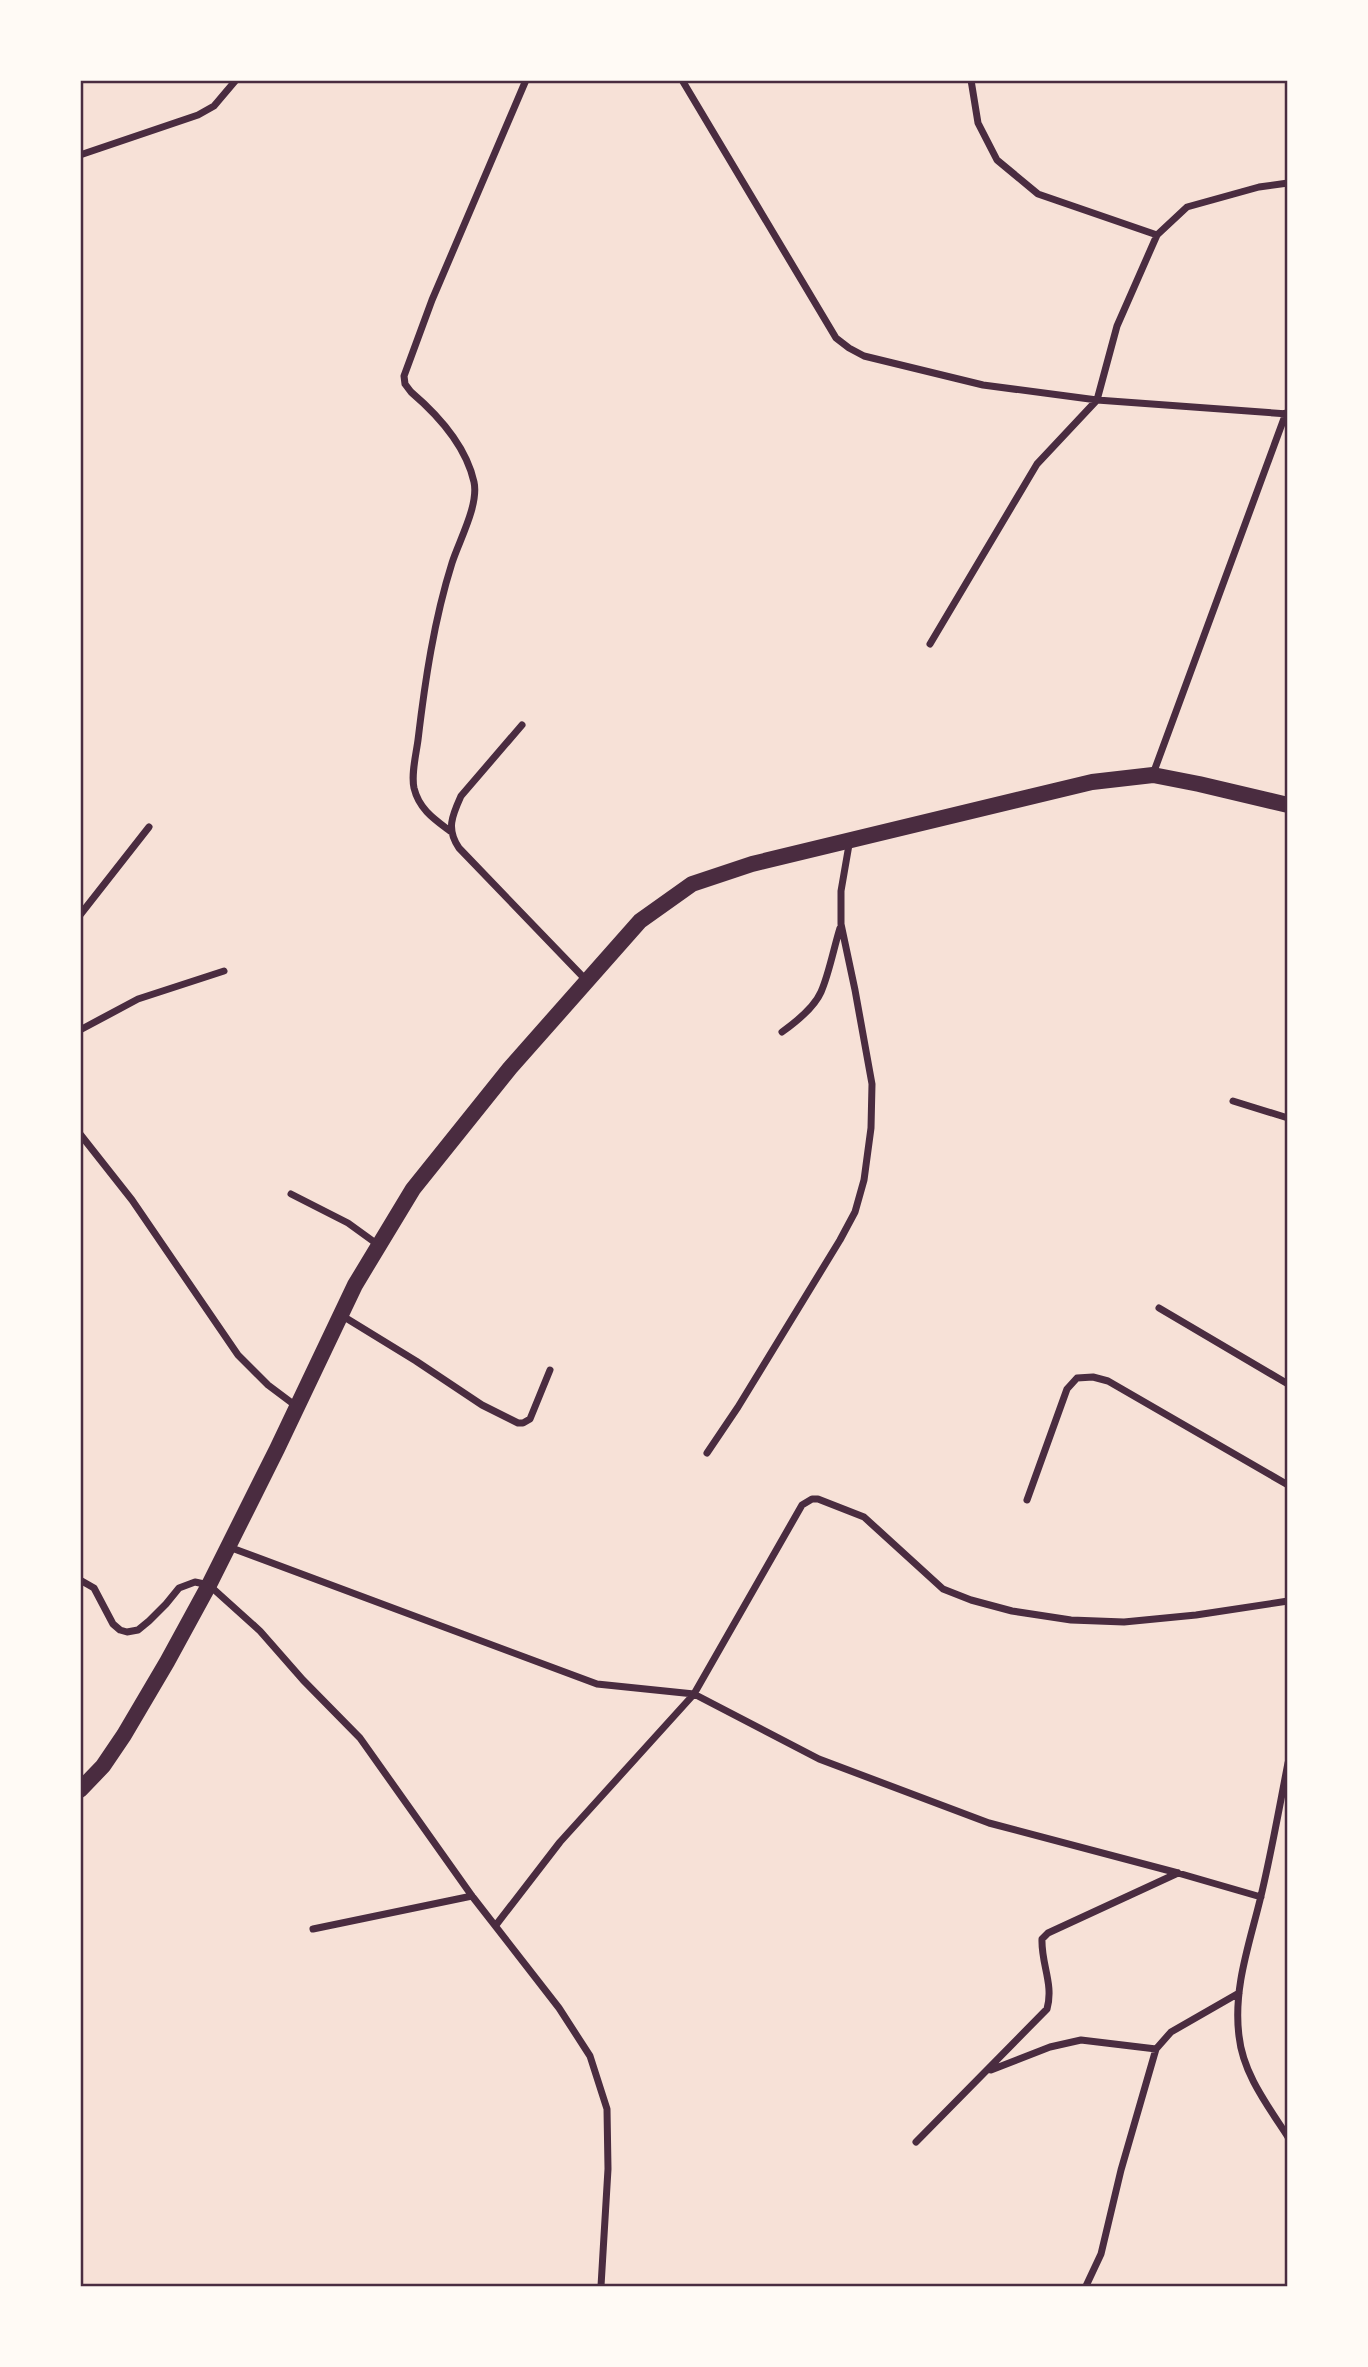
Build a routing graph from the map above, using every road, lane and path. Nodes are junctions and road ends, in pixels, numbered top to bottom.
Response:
1 (236, 80) edge
2 (526, 80) edge
3 (682, 80) edge
4 (971, 80) edge
5 (80, 155) edge
6 (1287, 183) edge
7 (1157, 235) junction
8 (1097, 400) junction
9 (1287, 413) edge
10 (930, 644) dead end
11 (522, 725) dead end
12 (1153, 775) junction
13 (1287, 805) edge
14 (149, 827) dead end
15 (450, 831) junction
16 (850, 839) junction
17 (80, 915) edge
18 (841, 924) junction
19 (224, 971) dead end
20 (586, 980) junction
21 (80, 1030) edge
22 (782, 1032) dead end
23 (1233, 1101) dead end
24 (1287, 1118) edge
25 (80, 1134) edge
26 (291, 1194) dead end
27 (377, 1244) junction
28 (1159, 1308) dead end
29 (341, 1314) junction
30 (550, 1370) dead end
31 (1287, 1384) edge
32 (296, 1406) junction
33 (707, 1452) dead end
34 (1287, 1485) edge
35 (1027, 1500) dead end
36 (227, 1547) junction
37 (80, 1580) edge
38 (209, 1586) junction
39 (1287, 1601) edge
40 (694, 1694) junction
41 (1287, 1763) edge
42 (80, 1790) edge
43 (1178, 1873) junction
44 (472, 1896) junction
45 (1261, 1897) junction
46 (496, 1925) junction
47 (313, 1929) dead end
48 (1239, 1993) junction
49 (1156, 2049) junction
50 (988, 2071) junction
51 (1287, 2137) edge
52 (916, 2143) dead end
53 (601, 2287) edge
54 (1086, 2287) edge

1 - 5 street
2 - 15 street
3 - 8 street
4 - 7 street
6 - 7 street
7 - 8 street
8 - 9 street
8 - 10 street
9 - 12 street
11 - 15 street
12 - 13 main road
12 - 16 main road
14 - 17 street
15 - 20 street
16 - 18 street
16 - 20 main road
18 - 22 street
18 - 33 street
19 - 21 street
20 - 27 main road
23 - 24 street
25 - 32 street
26 - 27 street
27 - 29 main road
28 - 31 street
29 - 30 street
29 - 32 main road
32 - 36 main road
34 - 35 street
36 - 38 main road
36 - 40 street
37 - 38 street
38 - 42 main road
38 - 44 street
39 - 40 street
40 - 43 street
40 - 46 street
41 - 45 street
43 - 45 street
43 - 50 street
44 - 46 street
44 - 47 street
45 - 48 street
46 - 53 street
48 - 49 street
48 - 51 street
49 - 50 street
49 - 54 street
50 - 52 street

